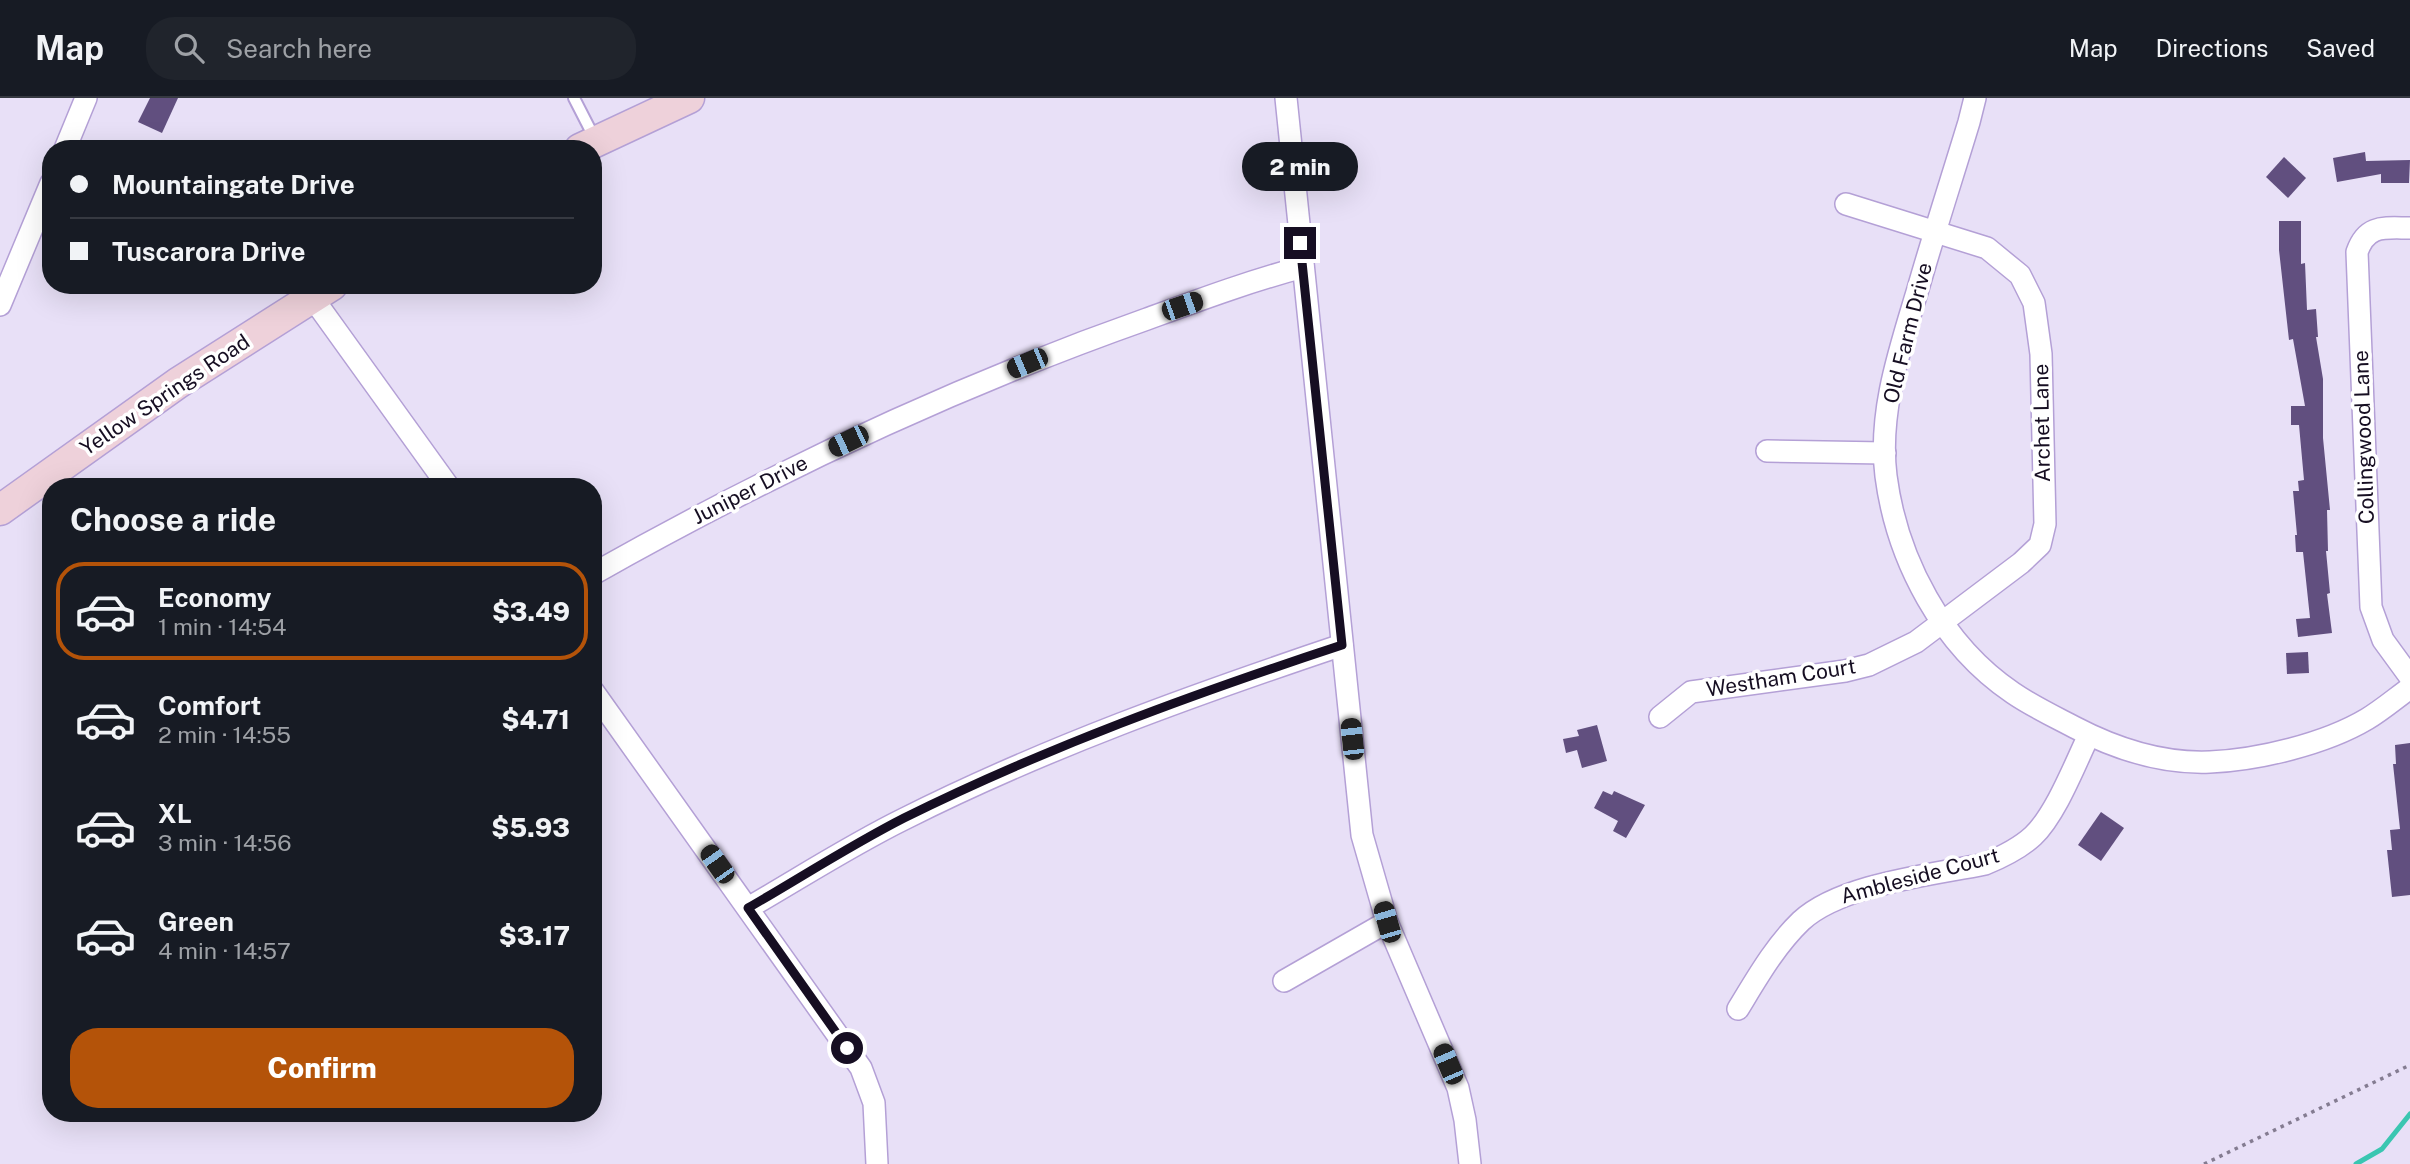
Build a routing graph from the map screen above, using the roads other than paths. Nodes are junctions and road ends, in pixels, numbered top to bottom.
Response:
1 (86, 98) edge
2 (574, 98) edge
3 (689, 98) edge
4 (1286, 98) edge
5 (1975, 98) edge
6 (69, 140) edge
7 (587, 140) edge
8 (599, 140) edge
9 (1846, 204) dead end
10 (42, 205) edge
11 (2410, 228) edge
12 (1935, 232) junction
13 (1303, 267) junction
14 (317, 294) edge
15 (324, 294) edge
16 (0, 305) edge
17 (1767, 451) dead end
18 (1885, 453) junction
19 (45, 478) edge
20 (442, 478) edge
21 (42, 480) edge
22 (0, 510) edge
23 (602, 569) edge
24 (1941, 622) junction
25 (1342, 645) junction
26 (2410, 677) edge
27 (2410, 688) edge
28 (602, 704) edge
29 (1660, 717) dead end
30 (2089, 735) junction
31 (748, 908) junction
32 (1387, 922) junction
33 (1284, 981) dead end
34 (1738, 1009) dead end
35 (877, 1164) edge
36 (1470, 1164) edge

1 - 6 street
2 - 7 lane
3 - 8 main road
4 - 13 street
5 - 12 street, Old Farm Drive
9 - 12 street, Archet Lane
10 - 16 street
11 - 26 street, Collingwood Lane
12 - 18 street, Old Farm Drive
12 - 24 street, Archet Lane
13 - 23 street, Juniper Drive
13 - 25 street
14 - 19 main road, Yellow Springs Road
15 - 20 street
17 - 18 street
18 - 24 street, Old Farm Drive
21 - 22 main road, Yellow Springs Road
24 - 29 street, Westham Court
24 - 30 street, Old Farm Drive
25 - 31 street
25 - 32 street
27 - 30 street, Old Farm Drive
28 - 31 street
30 - 34 street, Ambleside Court
31 - 35 street
32 - 33 street
32 - 36 street

